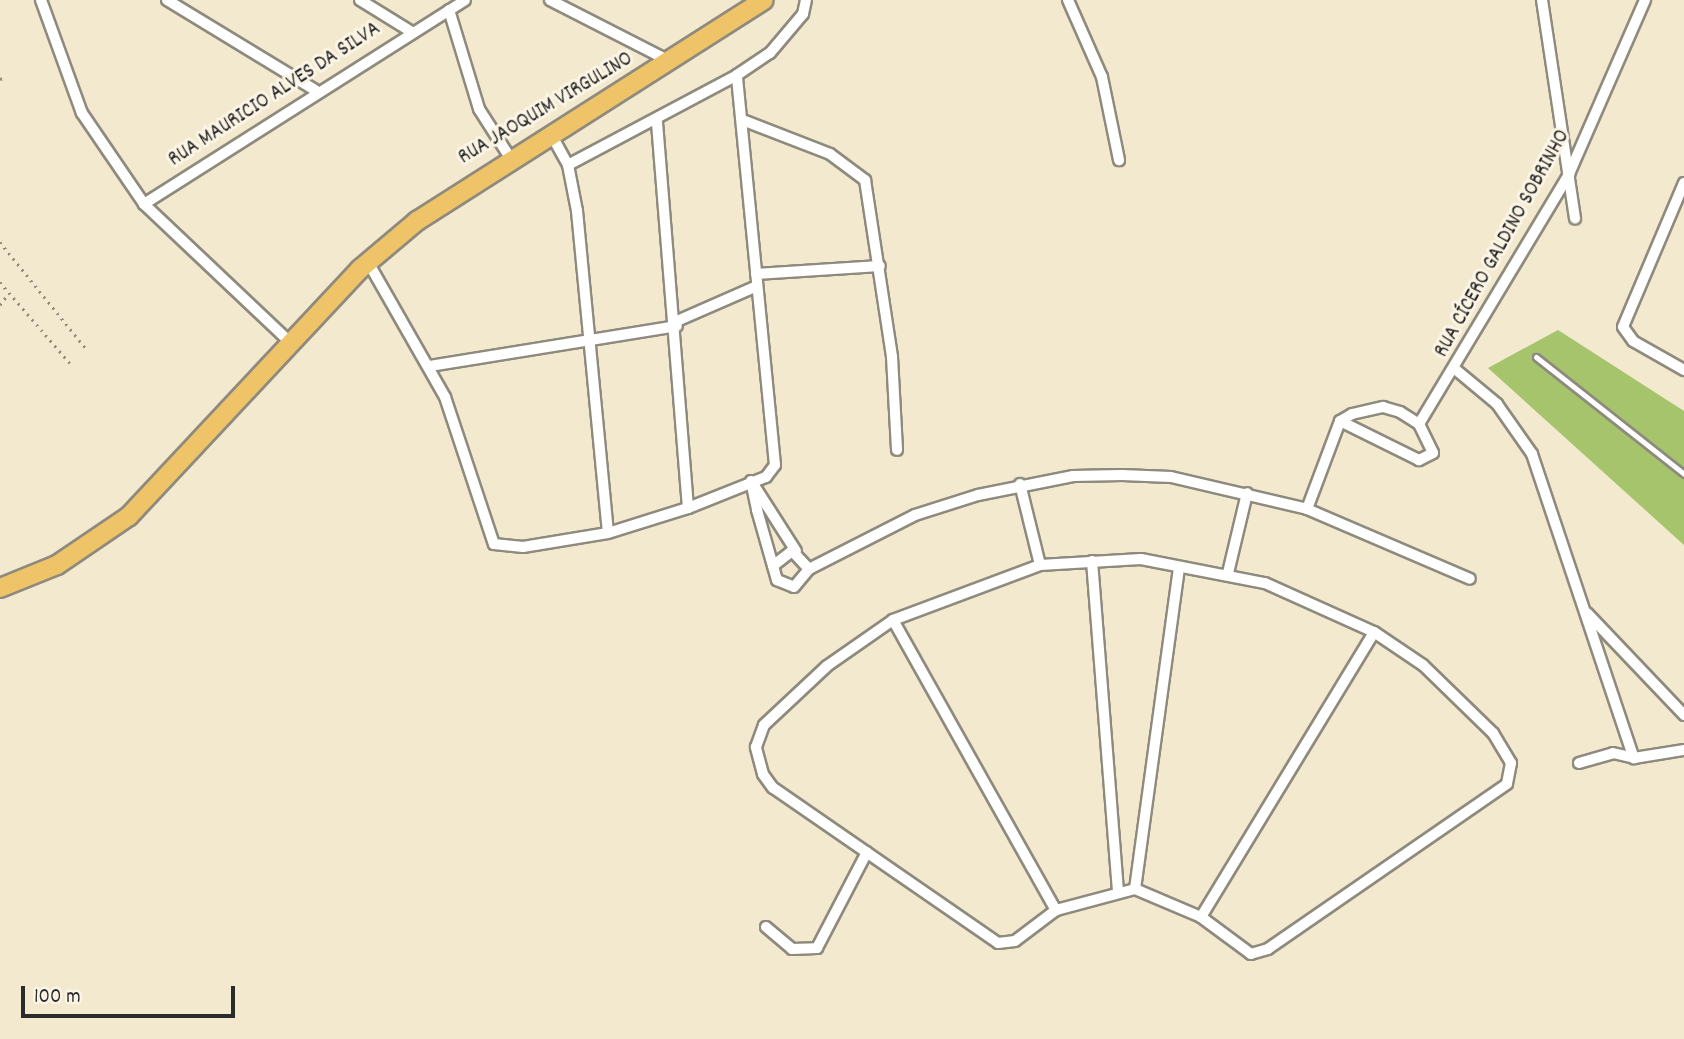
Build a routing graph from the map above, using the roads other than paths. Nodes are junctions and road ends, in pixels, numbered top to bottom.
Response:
1 (41, 0) edge
2 (167, 0) edge
3 (360, 0) edge
4 (465, 0) edge
5 (550, 0) edge
6 (764, 0) edge
7 (806, 0) edge
8 (1068, 0) edge
9 (1542, 0) edge
10 (1644, 0) edge
11 (449, 10) junction
12 (410, 31) junction
13 (669, 61) junction
14 (737, 75) junction
15 (315, 90) junction
16 (657, 118) junction
17 (745, 121) junction
18 (552, 136) junction
19 (511, 159) junction
20 (1119, 160) dead end
21 (568, 164) junction
22 (1571, 169) junction
23 (1684, 183) edge
24 (144, 204) junction
25 (1575, 219) dead end
26 (364, 266) junction
27 (880, 266) junction
28 (755, 274) junction
29 (757, 286) junction
30 (677, 323) junction
31 (295, 337) junction
32 (588, 342) junction
33 (1536, 357) dead end
34 (430, 366) junction
35 (1455, 369) junction
36 (1684, 370) edge
37 (1340, 421) junction
38 (1419, 424) junction
39 (897, 450) dead end
40 (1684, 474) edge
41 (751, 481) junction
42 (1020, 484) junction
43 (1247, 493) junction
44 (688, 508) junction
45 (1307, 509) junction
46 (608, 533) junction
47 (796, 551) junction
48 (1092, 561) junction
49 (1041, 565) junction
50 (773, 566) junction
51 (1179, 567) junction
52 (809, 569) junction
53 (1228, 573) junction
54 (1470, 579) dead end
55 (0, 588) edge
56 (1585, 611) junction
57 (892, 620) junction
58 (1374, 632) junction
59 (1684, 715) edge
60 (1684, 750) edge
61 (1634, 758) junction
62 (1579, 763) dead end
63 (867, 852) junction
64 (1135, 889) junction
65 (1118, 890) junction
66 (1056, 910) junction
67 (1201, 917) junction
68 (766, 927) dead end

1 - 24 street
2 - 15 street
3 - 12 street
4 - 11 street, RUA MAURICIO ALVES DA SILVA
5 - 13 street
6 - 13 main road, RUA JAOQUIM VIRGULINO
7 - 14 street
8 - 20 street
9 - 22 street
10 - 22 street, RUA CÍCERO GALDINO SOBRINHO
11 - 12 street, RUA MAURICIO ALVES DA SILVA
11 - 19 street
12 - 15 street, RUA MAURICIO ALVES DA SILVA
13 - 18 main road, RUA JAOQUIM VIRGULINO
14 - 16 street
14 - 17 street
15 - 24 street, RUA MAURICIO ALVES DA SILVA
16 - 21 street
16 - 30 street
17 - 27 street
17 - 28 street
18 - 19 main road, RUA JAOQUIM VIRGULINO
18 - 21 street
19 - 26 main road, RUA JAOQUIM VIRGULINO
21 - 32 street
22 - 25 street
22 - 35 street, RUA CÍCERO GALDINO SOBRINHO
23 - 36 street
24 - 31 street
26 - 31 main road, RUA JAOQUIM VIRGULINO
26 - 34 street
27 - 28 street
27 - 39 street
28 - 29 street
29 - 30 street
29 - 41 street
30 - 32 street
30 - 44 street
31 - 55 main road, RUA JAOQUIM VIRGULINO
32 - 34 street
32 - 46 street
33 - 40 lane
34 - 46 street
35 - 38 street, RUA CÍCERO GALDINO SOBRINHO
35 - 56 street
37 - 38 street
37 - 38 street
37 - 45 street
41 - 44 street
41 - 47 street
41 - 50 street
42 - 43 street
42 - 49 street
42 - 52 street
43 - 45 street
43 - 53 street
44 - 46 street
45 - 54 street
47 - 50 street
47 - 52 street
48 - 49 street
48 - 51 street
48 - 65 street
49 - 57 street
50 - 52 street
51 - 53 street
51 - 64 street
53 - 58 street
56 - 59 street
56 - 61 street
57 - 63 street
57 - 66 street
58 - 67 street
58 - 67 street
60 - 61 street
61 - 62 street
63 - 66 street
63 - 68 street
64 - 65 street
64 - 67 street
65 - 66 street

